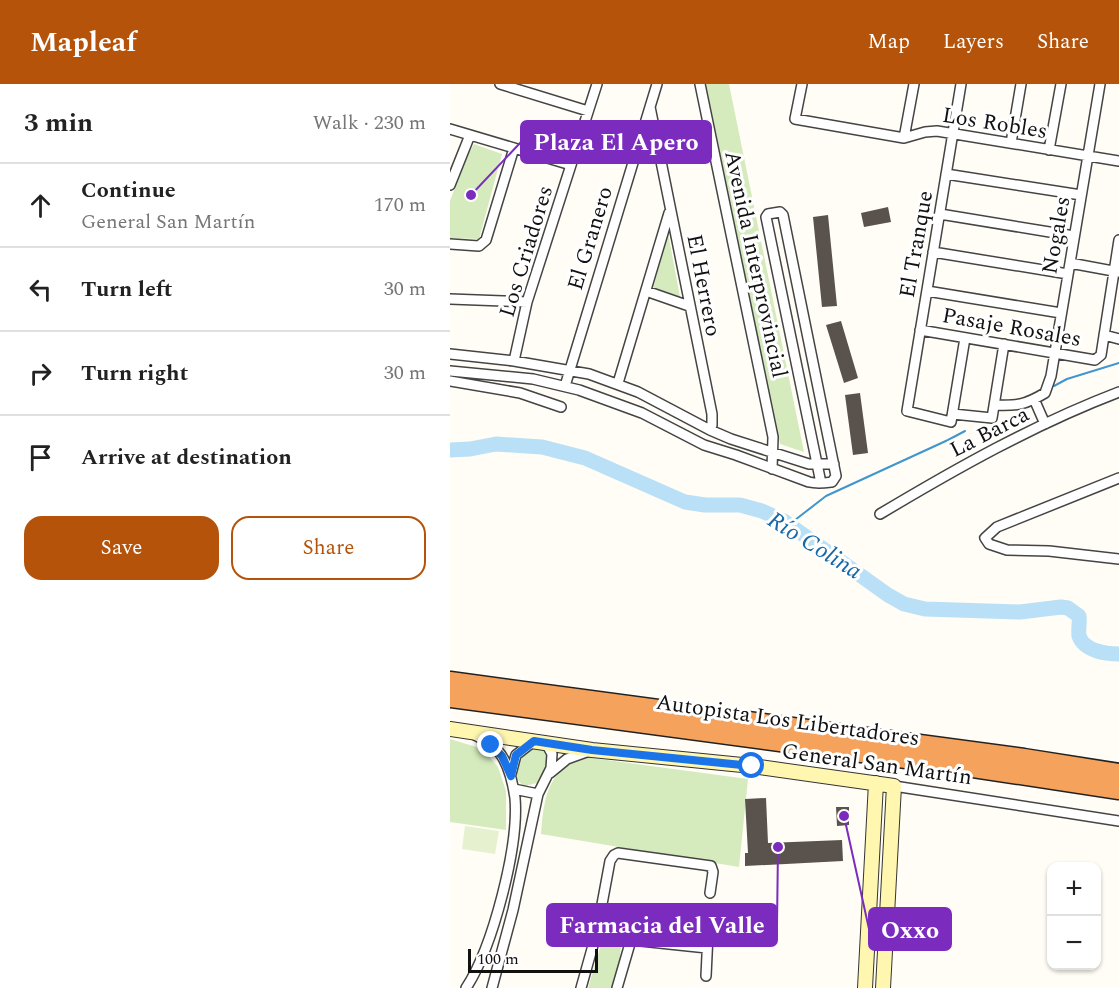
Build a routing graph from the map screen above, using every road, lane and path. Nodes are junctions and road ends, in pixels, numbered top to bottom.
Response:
1 (500, 84) edge
2 (597, 84) edge
3 (657, 84) edge
4 (700, 84) edge
5 (802, 84) edge
6 (914, 84) edge
7 (962, 84) edge
8 (1021, 84) edge
9 (1061, 84) edge
10 (1100, 84) edge
11 (515, 87) edge
12 (650, 107) junction
13 (588, 111) junction
14 (450, 129) edge
15 (953, 134) junction
16 (470, 135) junction
17 (904, 138) junction
18 (1011, 143) junction
19 (638, 145) junction
20 (657, 147) junction
21 (514, 148) junction
22 (1048, 150) junction
23 (1088, 156) junction
24 (1119, 162) edge
25 (571, 165) junction
26 (946, 174) junction
27 (450, 186) edge
28 (1081, 195) junction
29 (670, 211) junction
30 (940, 214) junction
31 (1074, 236) junction
32 (1119, 240) edge
33 (450, 244) edge
34 (933, 252) junction
35 (1070, 263) junction
36 (1117, 272) edge
37 (1068, 274) junction
38 (646, 291) junction
39 (927, 291) junction
40 (450, 299) edge
41 (527, 302) junction
42 (689, 306) junction
43 (1061, 313) junction
44 (920, 330) junction
45 (1104, 335) junction
46 (965, 338) junction
47 (1119, 339) edge
48 (1004, 344) junction
49 (1055, 353) junction
50 (450, 354) edge
51 (514, 361) junction
52 (570, 370) junction
53 (450, 371) edge
54 (450, 381) edge
55 (618, 383) junction
56 (565, 386) junction
57 (1119, 392) edge
58 (1034, 399) junction
59 (994, 405) junction
60 (561, 407) dead end
61 (952, 418) junction
62 (1045, 424) junction
63 (710, 430) junction
64 (773, 453) junction
65 (834, 464) junction
66 (818, 465) junction
67 (772, 469) junction
68 (1119, 478) edge
69 (821, 483) junction
70 (880, 514) dead end
71 (1119, 560) edge
72 (450, 681) edge
73 (450, 698) edge
74 (450, 729) edge
75 (470, 733) junction
76 (540, 742) junction
77 (592, 750) junction
78 (550, 773) junction
79 (1119, 773) edge
80 (511, 776) junction
81 (876, 783) junction
82 (894, 786) junction
83 (514, 789) junction
84 (1119, 790) edge
85 (538, 794) junction
86 (1119, 821) edge
87 (710, 893) dead end
88 (597, 931) junction
89 (708, 934) dead end
90 (631, 940) junction
91 (708, 948) junction
92 (480, 960) junction
93 (498, 967) junction
94 (706, 976) dead end
95 (466, 988) edge
96 (492, 988) edge
97 (581, 988) edge
98 (617, 988) edge
99 (865, 988) edge
100 (883, 988) edge

1 - 11 street
2 - 13 street, Los Criadores
3 - 12 street, El Granero
4 - 64 street, Avenida Interprovincial
5 - 17 street, Los Robles
6 - 17 street
7 - 15 street, El Tranque
8 - 18 street
9 - 22 street
10 - 23 street, Nogales
11 - 13 street
12 - 19 street, El Granero
12 - 20 street, El Herrero
13 - 25 street, Los Criadores
14 - 16 street
15 - 17 street, Los Robles
15 - 18 street, Los Robles
15 - 26 street, El Tranque
16 - 21 street
16 - 27 street
18 - 22 street, Los Robles
19 - 20 street
19 - 52 street, El Granero
20 - 29 street, El Herrero
21 - 25 street
21 - 33 street
22 - 23 street, Los Robles
23 - 24 street, Los Robles
23 - 28 street, Nogales
25 - 41 street, Los Criadores
26 - 28 street
26 - 30 street, El Tranque
28 - 31 street, Nogales
29 - 38 street
29 - 42 street, El Herrero
30 - 31 street
30 - 34 street, El Tranque
31 - 35 street, Nogales
32 - 36 street
34 - 37 street
34 - 39 street, El Tranque
35 - 36 street
35 - 37 street, Nogales
36 - 45 street
37 - 43 street, Nogales
38 - 42 street
38 - 55 street
39 - 43 street
39 - 44 street, El Tranque
40 - 41 street
41 - 51 street, Los Criadores
42 - 63 street, El Herrero
43 - 49 street, Nogales
44 - 46 street, Pasaje Rosales
44 - 61 street, El Tranque
45 - 47 street
45 - 49 street, Pasaje Rosales
46 - 48 street, Pasaje Rosales
46 - 61 street
48 - 49 street, Pasaje Rosales
48 - 59 street
49 - 58 street, Nogales
50 - 51 street
51 - 52 street
52 - 55 street
52 - 56 street, El Granero
53 - 56 street
54 - 60 street
55 - 63 street
56 - 67 street
57 - 62 street, La Barca
58 - 59 street
58 - 62 street
59 - 61 street
62 - 70 street, La Barca
63 - 64 street
64 - 66 street
64 - 67 street, Avenida Interprovincial
65 - 66 street
65 - 66 street
65 - 69 street
66 - 69 street
67 - 69 street
68 - 71 street
72 - 79 highway, Autopista Los Libertadores
73 - 84 highway, Autopista Los Libertadores
74 - 75 street, General San Martín
75 - 76 street, General San Martín
75 - 80 street
76 - 77 street, General San Martín
76 - 78 street
76 - 80 street
77 - 78 street
77 - 81 street, General San Martín
78 - 85 street
80 - 83 street
81 - 82 street, General San Martín
81 - 99 street
82 - 86 street, General San Martín
82 - 100 street
83 - 85 street
83 - 92 street
85 - 93 street
87 - 88 street
88 - 90 street
88 - 97 street
89 - 91 street
90 - 91 street
90 - 98 street
91 - 94 street
92 - 93 street
92 - 95 street
93 - 96 street

